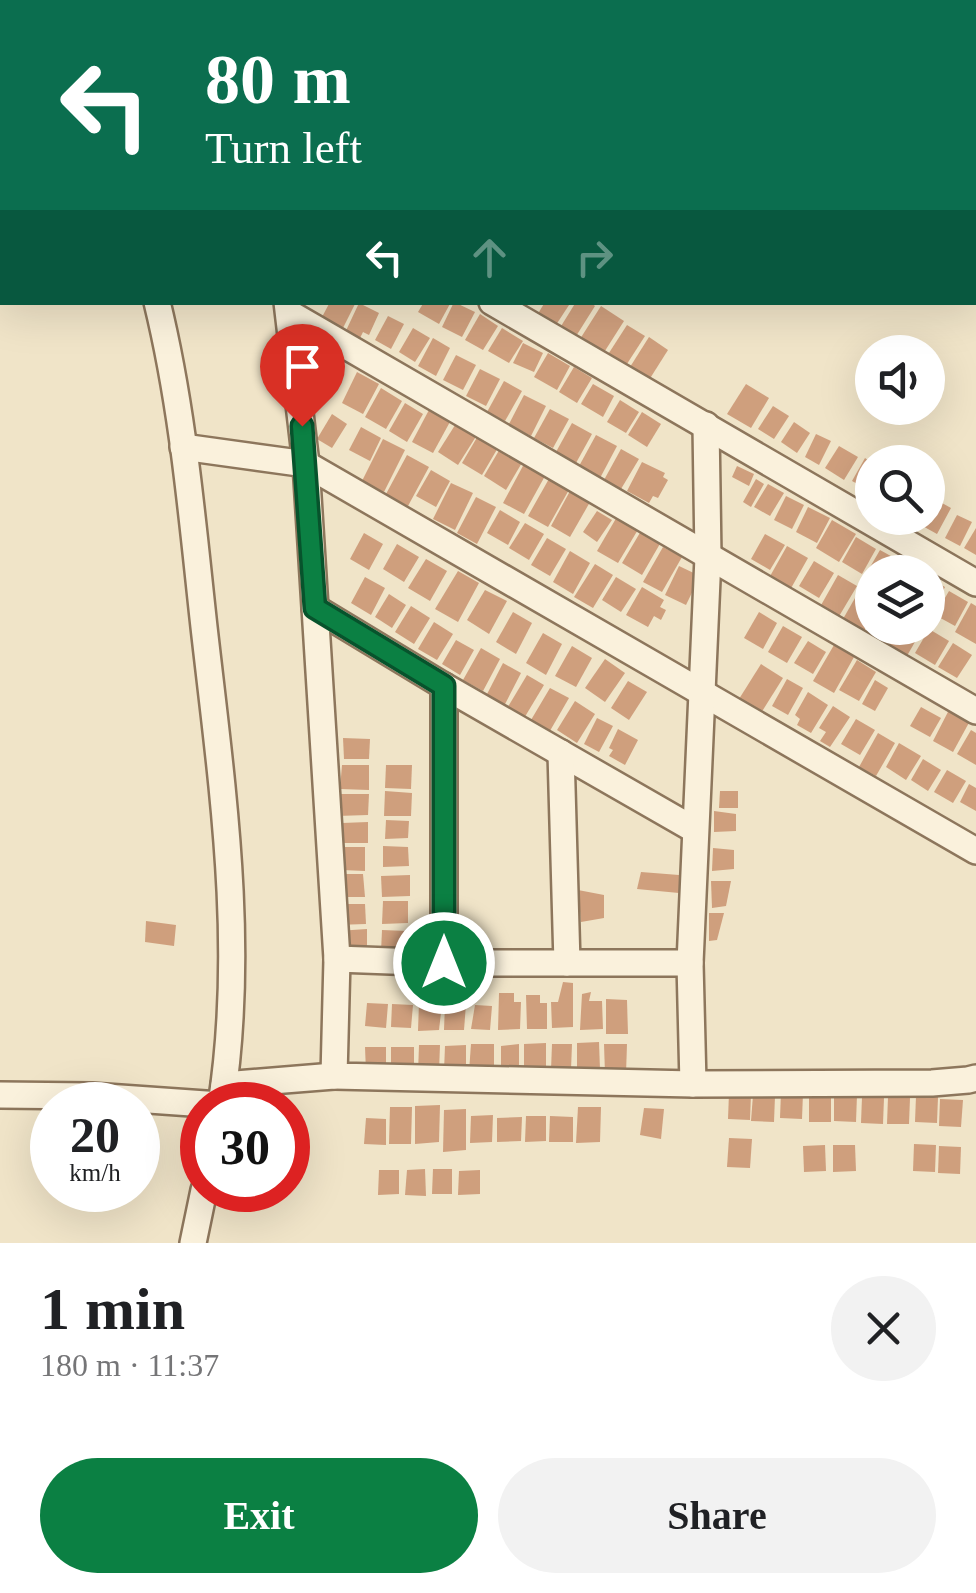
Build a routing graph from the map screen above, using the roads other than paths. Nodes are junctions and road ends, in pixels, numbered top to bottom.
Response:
1 (157, 305) edge
2 (497, 305) edge
3 (288, 308) edge
4 (706, 426) junction
5 (184, 448) junction
6 (306, 464) junction
7 (708, 557) junction
8 (976, 583) edge
9 (315, 608) junction
10 (444, 686) junction
11 (702, 691) junction
12 (976, 712) edge
13 (562, 753) junction
14 (695, 830) junction
15 (976, 851) edge
16 (337, 959) junction
17 (690, 962) junction
18 (444, 963) junction
19 (567, 963) junction
20 (334, 1076) junction
21 (976, 1078) edge
22 (224, 1082) edge
23 (303, 1082) edge
24 (692, 1084) junction
25 (0, 1096) edge
26 (180, 1097) edge
27 (199, 1212) edge
28 (193, 1243) edge

1 - 5 street
2 - 4 street
3 - 6 street
3 - 7 street
4 - 7 street
4 - 8 street
5 - 6 street
5 - 22 street
6 - 9 street
6 - 11 street
7 - 11 street
7 - 12 street
9 - 10 street
9 - 16 street
10 - 13 street
10 - 18 street
11 - 14 street
11 - 15 street
13 - 14 street
13 - 19 street
14 - 17 street
16 - 18 street
16 - 20 street
17 - 19 street
17 - 24 street
18 - 19 street
20 - 23 street
20 - 24 street
21 - 24 street
25 - 26 street
27 - 28 street

